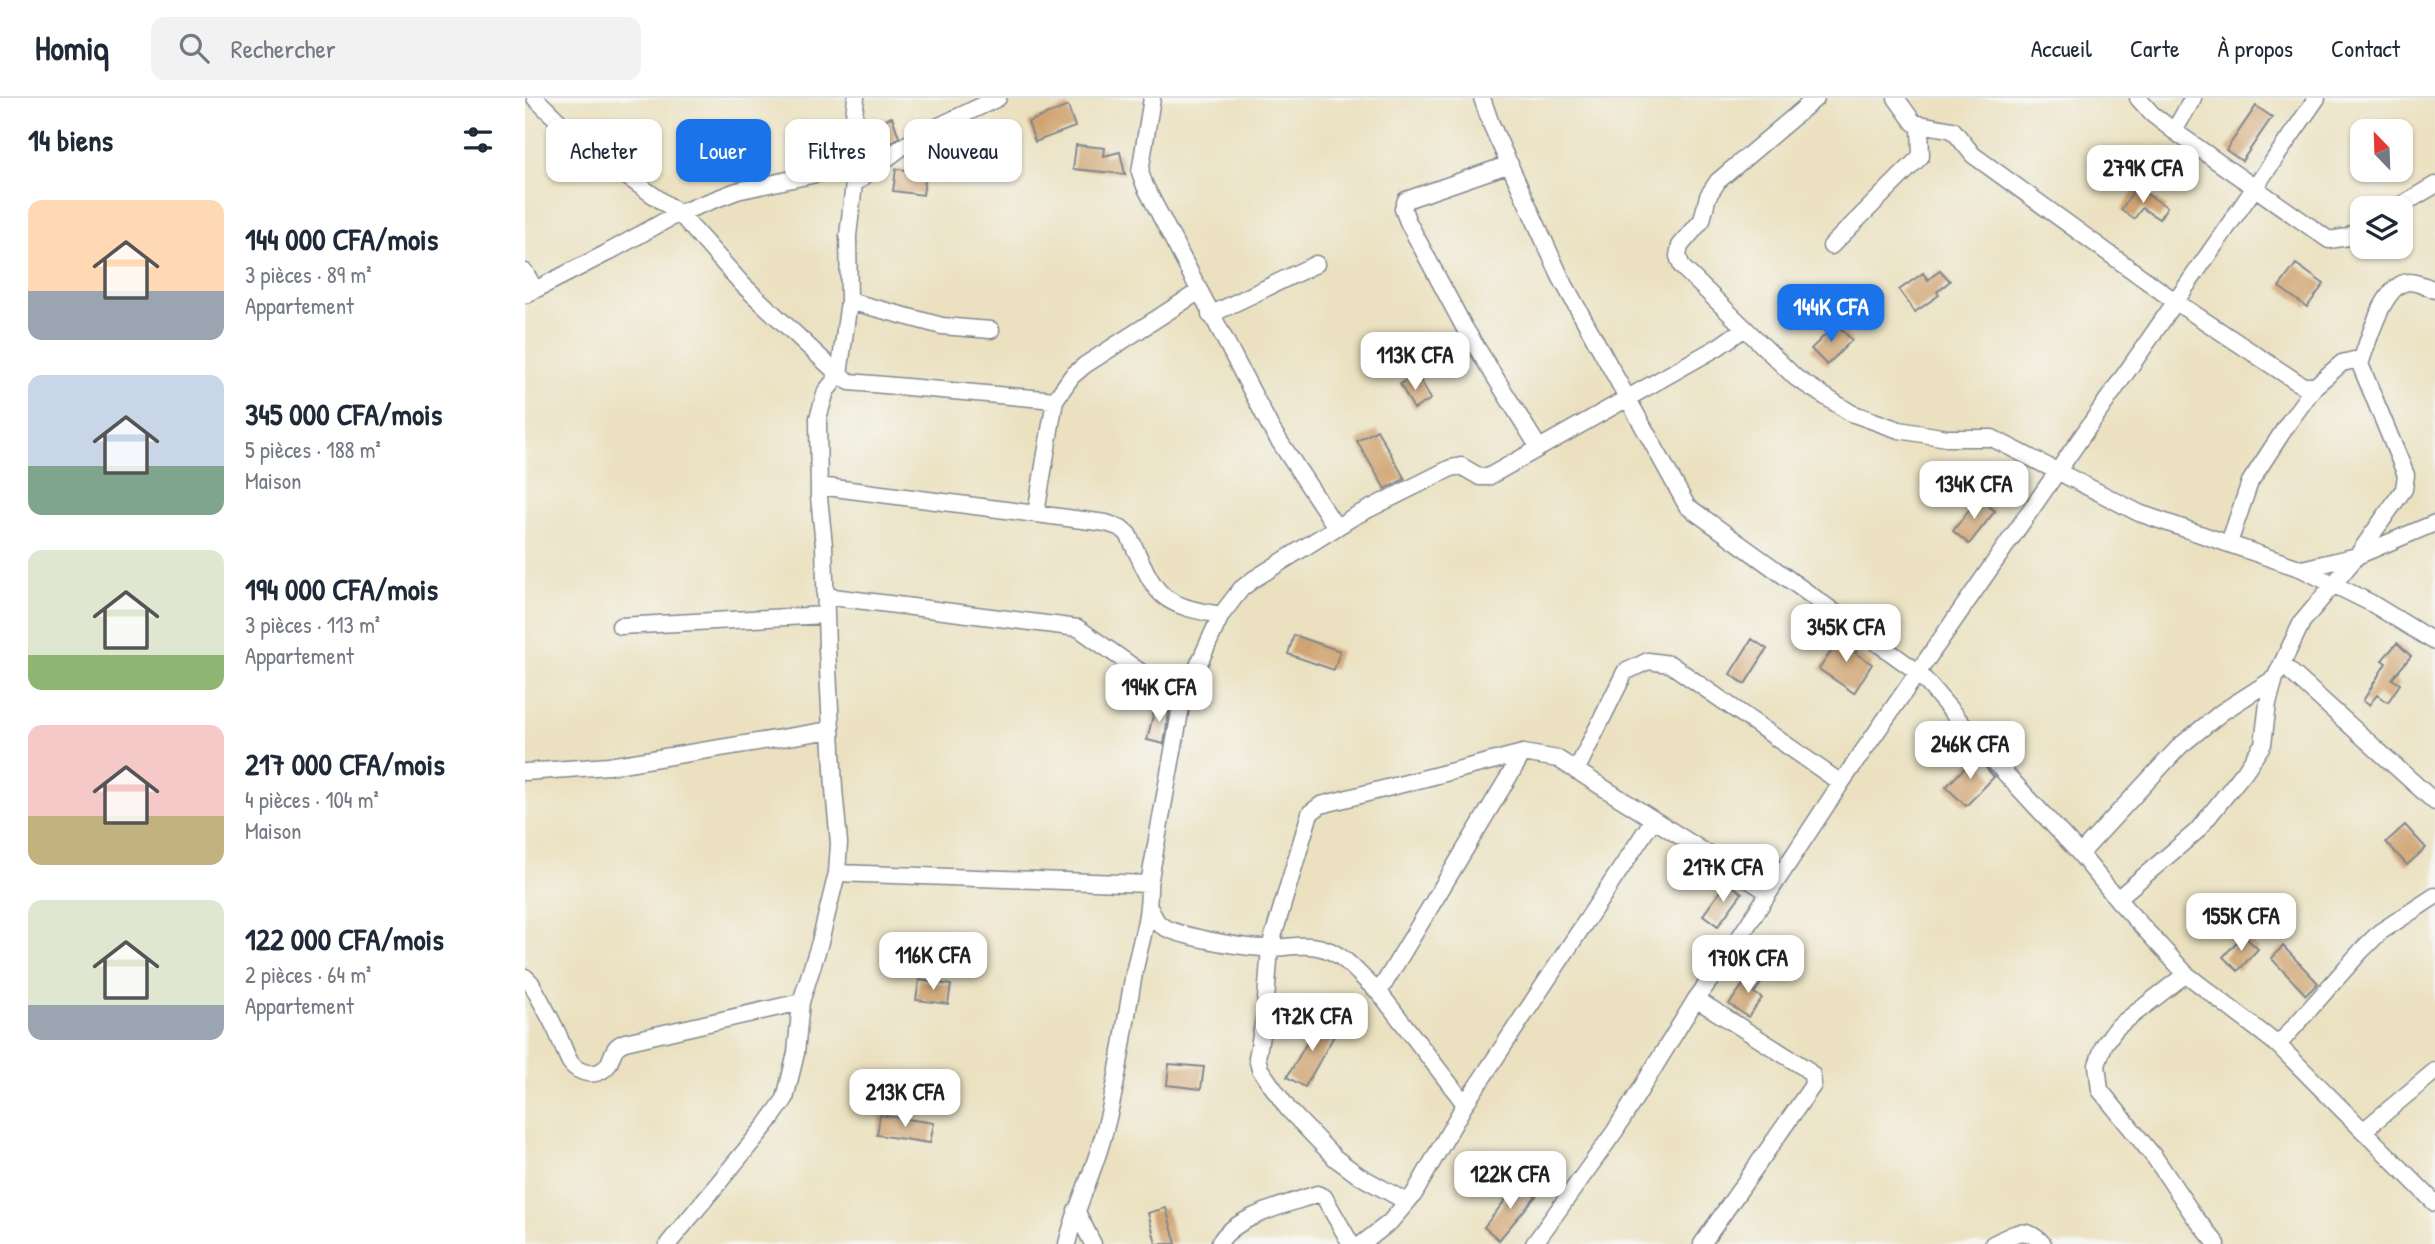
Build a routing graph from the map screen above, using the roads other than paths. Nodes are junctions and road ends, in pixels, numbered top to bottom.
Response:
1 (535, 98) edge
2 (856, 98) edge
3 (998, 98) edge
4 (1151, 98) edge
5 (1482, 98) edge
6 (1817, 98) edge
7 (1896, 98) edge
8 (2139, 98) edge
9 (2193, 98) edge
10 (2317, 98) edge
11 (854, 119) edge
12 (1920, 126) junction
13 (2174, 131) junction
14 (1510, 164) junction
15 (785, 181) edge
16 (854, 184) joint
17 (2435, 185) edge
18 (2254, 189) junction
19 (2413, 198) edge
20 (678, 213) junction
21 (2350, 236) edge
22 (1831, 246) dead end
23 (1316, 264) dead end
24 (525, 272) edge
25 (2435, 290) edge
26 (530, 292) edge
27 (1198, 292) junction
28 (849, 301) junction
29 (2176, 302) junction
30 (1210, 315) junction
31 (1745, 328) junction
32 (991, 330) dead end
33 (2360, 364) junction
34 (839, 375) junction
35 (2315, 386) junction
36 (1628, 397) junction
37 (1055, 400) junction
38 (1539, 448) junction
39 (2057, 470) junction
40 (819, 486) junction
41 (1036, 513) junction
42 (2435, 523) edge
43 (1336, 527) junction
44 (2229, 543) junction
45 (2357, 556) junction
46 (2302, 569) junction
47 (2333, 586) junction
48 (825, 596) junction
49 (826, 615) junction
50 (1221, 615) junction
51 (620, 626) dead end
52 (2435, 642) edge
53 (2278, 671) junction
54 (1919, 673) junction
55 (1182, 701) junction
56 (831, 730) junction
57 (1523, 753) junction
58 (1576, 771) junction
59 (525, 772) edge
60 (1841, 783) junction
61 (2435, 802) edge
62 (1653, 820) junction
63 (2080, 854) junction
64 (837, 873) junction
65 (1149, 884) junction
66 (1768, 892) junction
67 (2435, 896) edge
68 (2117, 899) junction
69 (1150, 909) junction
70 (1270, 947) junction
71 (2186, 974) junction
72 (525, 977) edge
73 (1379, 992) junction
74 (1696, 999) junction
75 (801, 1002) junction
76 (2277, 1045) junction
77 (2435, 1071) edge
78 (1465, 1104) junction
79 (2364, 1131) junction
80 (1407, 1202) junction
81 (2435, 1203) edge
82 (1076, 1210) junction
83 (668, 1244) edge
84 (1067, 1244) edge
85 (1093, 1244) edge
86 (1219, 1244) edge
87 (1351, 1244) edge
88 (1362, 1244) edge
89 (1534, 1244) edge
90 (1702, 1244) edge
91 (1993, 1244) edge
92 (2043, 1244) edge
93 (2217, 1244) edge

1 - 20 street
2 - 11 street
3 - 16 street
4 - 27 street
5 - 14 street
6 - 31 street
7 - 12 street
8 - 13 street
9 - 13 street
10 - 18 street
12 - 22 street
12 - 29 street
13 - 18 street
14 - 36 street
14 - 38 street
15 - 20 street
16 - 28 street
17 - 19 street
18 - 21 street
18 - 29 street
20 - 26 street
20 - 34 street
23 - 30 street
24 - 26 street
25 - 33 street
27 - 30 street
27 - 37 street
28 - 32 street
28 - 34 street
29 - 35 street
29 - 39 street
30 - 43 street
31 - 36 street
31 - 39 street
33 - 35 street
33 - 45 street
34 - 37 street
34 - 40 street
35 - 44 street
36 - 38 street
36 - 54 street
37 - 41 street
38 - 43 street
39 - 44 street
39 - 54 street
40 - 41 street
40 - 48 street
41 - 50 street
42 - 45 street
43 - 50 street
44 - 46 street
45 - 46 street
45 - 47 street
46 - 47 street
47 - 52 street
47 - 53 street
48 - 49 street
48 - 55 street
49 - 51 street
49 - 56 street
50 - 55 street
53 - 61 street
53 - 63 street
53 - 68 street
54 - 60 street
54 - 63 street
55 - 65 street
56 - 59 street
56 - 64 street
57 - 58 street
57 - 70 street
57 - 73 street
58 - 60 street
58 - 62 street
60 - 66 street
62 - 66 street
62 - 78 street
63 - 68 street
64 - 65 street
64 - 75 street
65 - 69 street
66 - 74 street
67 - 76 street
68 - 71 street
69 - 70 street
69 - 82 street
70 - 73 street
70 - 80 street
71 - 76 street
71 - 93 street
72 - 75 street
73 - 78 street
74 - 89 street
74 - 90 street
75 - 83 street
76 - 79 street
77 - 79 street
78 - 80 street
79 - 81 street
80 - 88 street
82 - 84 street
82 - 85 street
86 - 87 street
91 - 92 street

